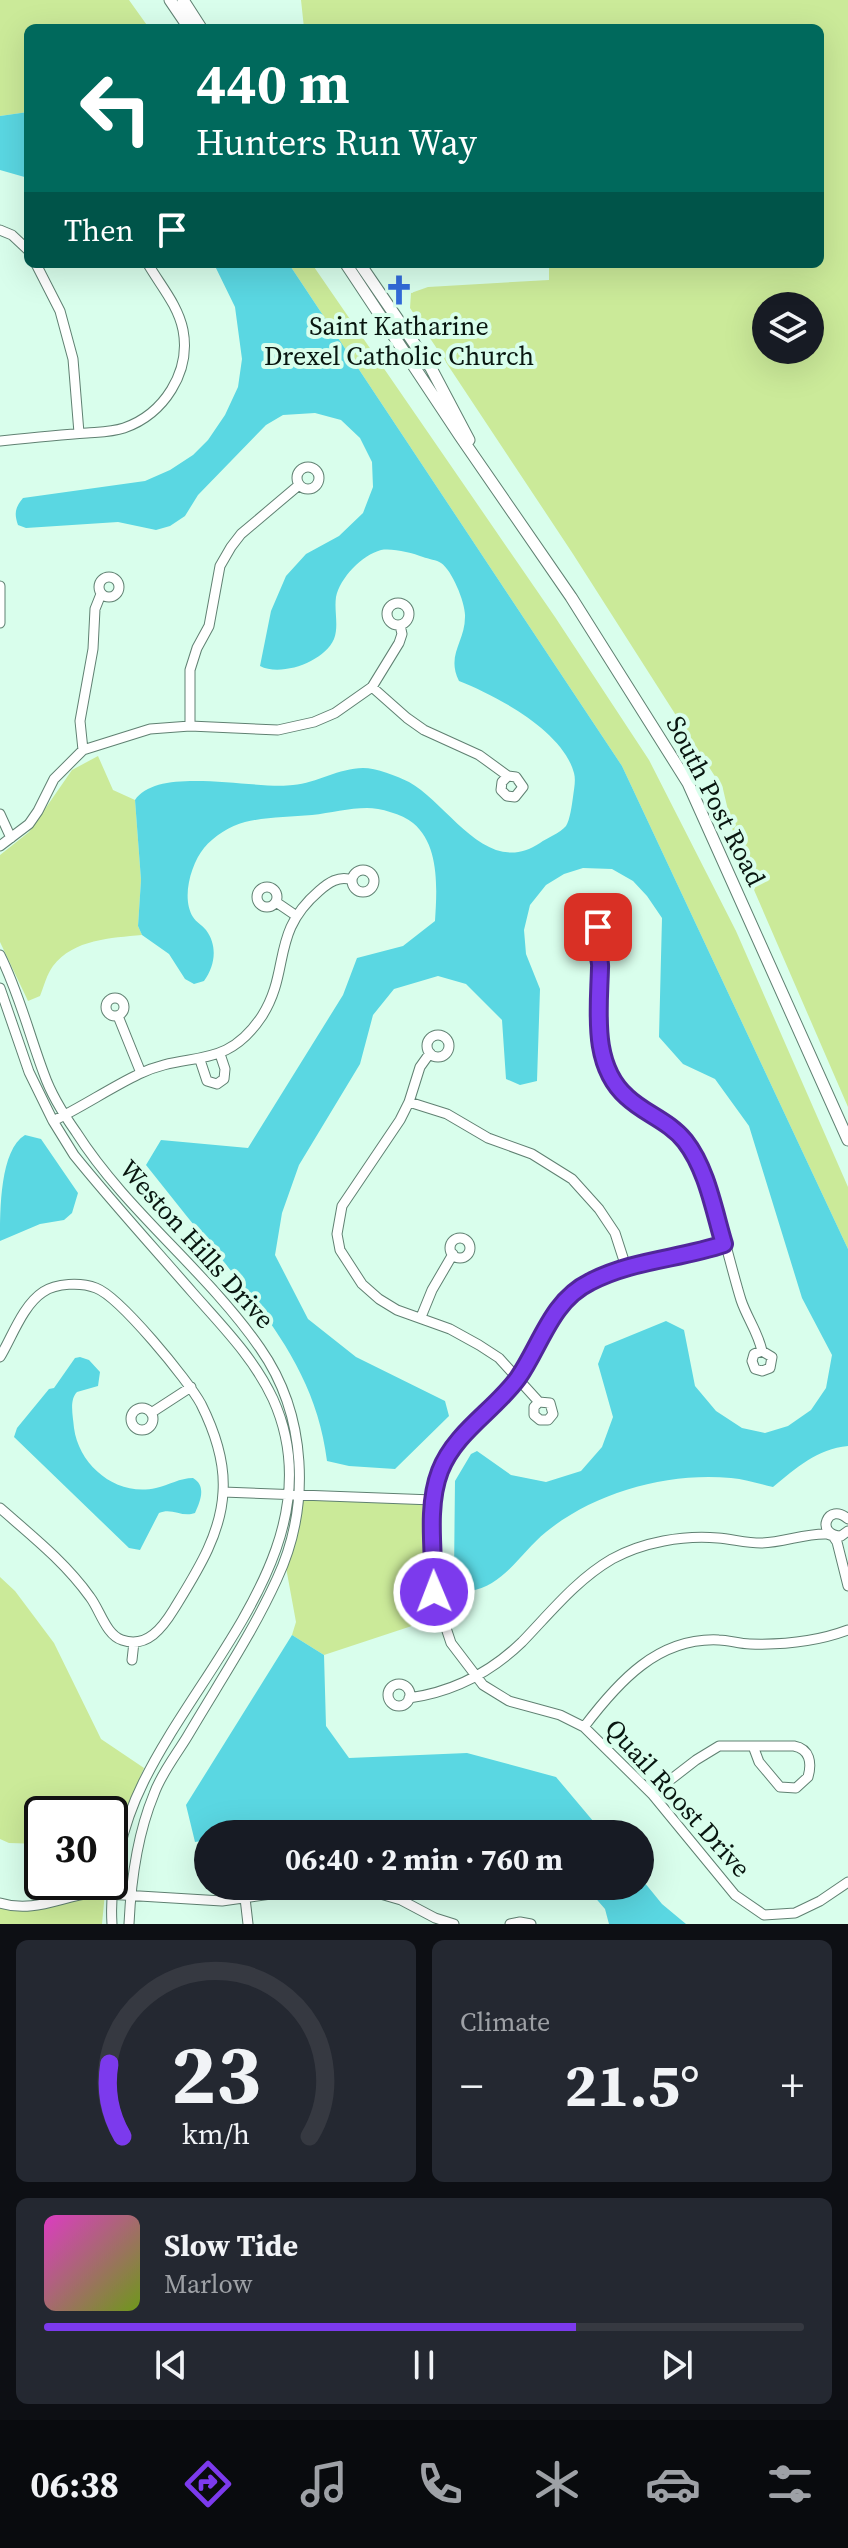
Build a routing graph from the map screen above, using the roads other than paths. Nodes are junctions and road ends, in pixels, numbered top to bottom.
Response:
1 (170, 0) edge
2 (183, 0) edge
3 (186, 24) edge
4 (198, 24) edge
5 (0, 230) edge
6 (24, 246) edge
7 (38, 268) edge
8 (150, 268) edge
9 (356, 268) edge
10 (79, 433) junction
11 (0, 441) edge
12 (299, 485) dead end
13 (0, 586) edge
14 (101, 594) dead end
15 (0, 623) edge
16 (400, 625) dead end
17 (372, 687) junction
18 (190, 726) junction
19 (83, 750) junction
20 (508, 776) dead end
21 (0, 814) edge
22 (11, 838) junction
23 (0, 846) edge
24 (352, 880) dead end
25 (276, 902) dead end
26 (295, 915) junction
27 (597, 945) dead end
28 (0, 955) edge
29 (0, 988) edge
30 (118, 1016) dead end
31 (430, 1053) dead end
32 (220, 1054) junction
33 (200, 1060) junction
34 (141, 1073) junction
35 (409, 1102) junction
36 (66, 1115) junction
37 (53, 1121) junction
38 (848, 1140) edge
39 (724, 1244) junction
40 (453, 1254) dead end
41 (626, 1267) junction
42 (421, 1317) junction
43 (762, 1351) dead end
44 (0, 1357) edge
45 (518, 1379) junction
46 (191, 1387) junction
47 (539, 1402) dead end
48 (151, 1413) dead end
49 (223, 1492) junction
50 (293, 1495) junction
51 (433, 1500) junction
52 (0, 1508) edge
53 (848, 1519) edge
54 (848, 1531) edge
55 (833, 1536) junction
56 (848, 1586) edge
57 (848, 1630) edge
58 (134, 1642) junction
59 (132, 1660) dead end
60 (475, 1677) junction
61 (409, 1698) dead end
62 (584, 1727) junction
63 (753, 1746) junction
64 (652, 1794) junction
65 (128, 1823) edge
66 (848, 1882) edge
67 (128, 1894) edge
68 (131, 1894) junction
69 (58, 1900) edge
70 (114, 1900) edge
71 (194, 1900) edge
72 (195, 1900) edge
73 (219, 1900) edge
74 (245, 1900) edge
75 (401, 1900) edge
76 (0, 1903) edge
77 (112, 1924) edge
78 (129, 1924) edge
79 (248, 1924) edge
80 (454, 1924) edge
81 (510, 1924) edge
82 (531, 1924) edge

1 - 3 street
2 - 4 street
5 - 6 street
7 - 10 street
8 - 10 street
9 - 38 street, South Post Road
10 - 11 street
12 - 18 street
13 - 15 street
14 - 19 street
16 - 17 street
17 - 18 street
17 - 20 street
18 - 19 street
19 - 22 street
21 - 22 street
22 - 23 street
24 - 26 street
25 - 26 street
26 - 32 street
27 - 39 street
28 - 36 street, Weston Hills Drive
29 - 37 street, Weston Hills Drive
30 - 34 street
31 - 35 street
32 - 33 street
32 - 33 street
33 - 34 street
34 - 36 street
35 - 41 street
35 - 42 street
36 - 37 street
36 - 50 street, Weston Hills Drive
37 - 50 street, Weston Hills Drive
39 - 41 street, Quail Roost Drive
39 - 43 street
40 - 42 street
41 - 45 street, Quail Roost Drive
42 - 45 street
44 - 46 street
45 - 47 street
45 - 51 street, Quail Roost Drive
46 - 48 street
46 - 49 street
49 - 50 street
49 - 58 street
50 - 51 street
50 - 65 street, Weston Hills Drive
50 - 68 street, Weston Hills Drive
51 - 60 street, Quail Roost Drive
52 - 58 street
53 - 55 street
54 - 55 street
55 - 56 street
55 - 60 street
57 - 62 street
58 - 59 street
60 - 61 street
60 - 62 street, Quail Roost Drive
62 - 64 street, Quail Roost Drive
63 - 63 street
63 - 64 street
64 - 66 street, Quail Roost Drive
67 - 68 street
68 - 71 street
68 - 78 street, Weston Hills Drive
69 - 76 street
70 - 77 street, Weston Hills Drive
72 - 73 street
74 - 79 street
75 - 80 street
81 - 82 street

